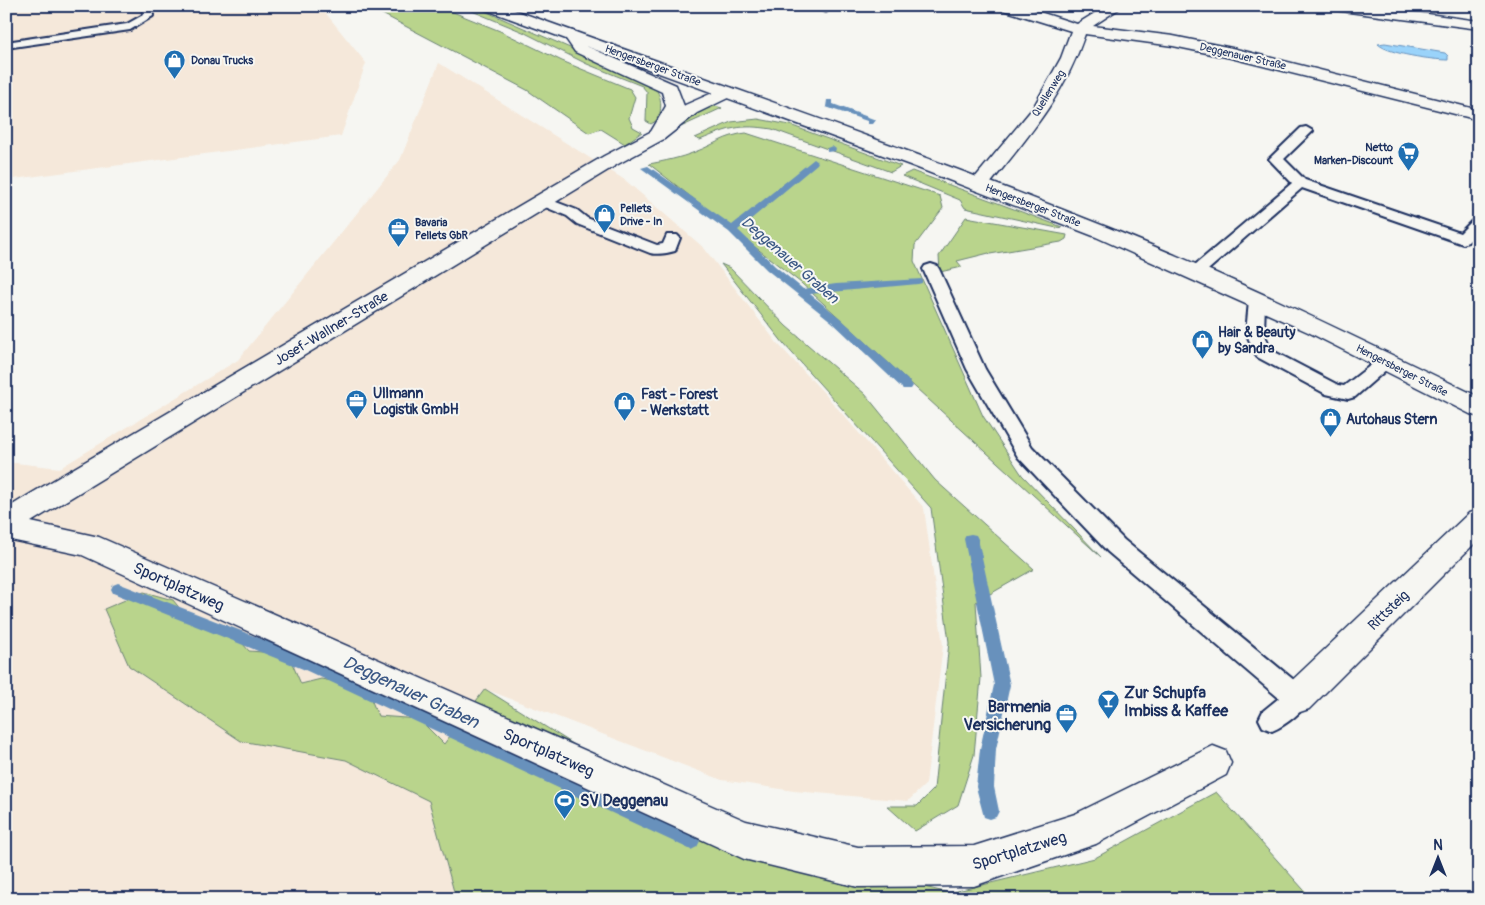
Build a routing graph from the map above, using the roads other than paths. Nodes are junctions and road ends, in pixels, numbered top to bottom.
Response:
1 (147, 6) edge
2 (489, 6) edge
3 (815, 6) edge
4 (829, 6) edge
5 (1005, 6) edge
6 (1116, 6) edge
7 (1334, 6) edge
8 (1479, 25) edge
9 (1079, 29) junction
10 (572, 36) junction
11 (6, 45) edge
12 (726, 92) junction
13 (1479, 116) edge
14 (691, 129) dead end
15 (1306, 131) dead end
16 (658, 134) junction
17 (1300, 183) junction
18 (979, 185) junction
19 (543, 201) junction
20 (1479, 222) edge
21 (672, 238) dead end
22 (931, 269) dead end
23 (1195, 273) junction
24 (1257, 301) junction
25 (1386, 362) junction
26 (1479, 408) edge
27 (1479, 521) edge
28 (6, 524) edge
29 (6, 528) edge
30 (1297, 698) junction
31 (1272, 719) dead end
32 (1213, 763) dead end

1 - 11 lane
2 - 10 street, Hengersberger Straße
3 - 4 lane
5 - 9 street, Deggenauer Straße
6 - 9 street
7 - 8 street
9 - 13 street, Deggenauer Straße
9 - 18 street, Quellenweg
10 - 12 street, Hengersberger Straße
10 - 16 street, Hengersberger Straße
12 - 16 street, Josef-Wallner-Straße
12 - 18 street, Hengersberger Straße
14 - 16 street, Josef-Wallner-Straße
15 - 17 lane
16 - 19 street, Josef-Wallner-Straße
17 - 20 lane
17 - 23 lane
18 - 23 street, Hengersberger Straße
19 - 21 lane
19 - 28 street, Josef-Wallner-Straße
22 - 30 lane
23 - 24 street, Hengersberger Straße
24 - 25 street, Hengersberger Straße
24 - 25 lane
25 - 26 street, Hengersberger Straße
27 - 30 street, Rittsteig
29 - 32 street, Sportplatzweg
30 - 31 lane

